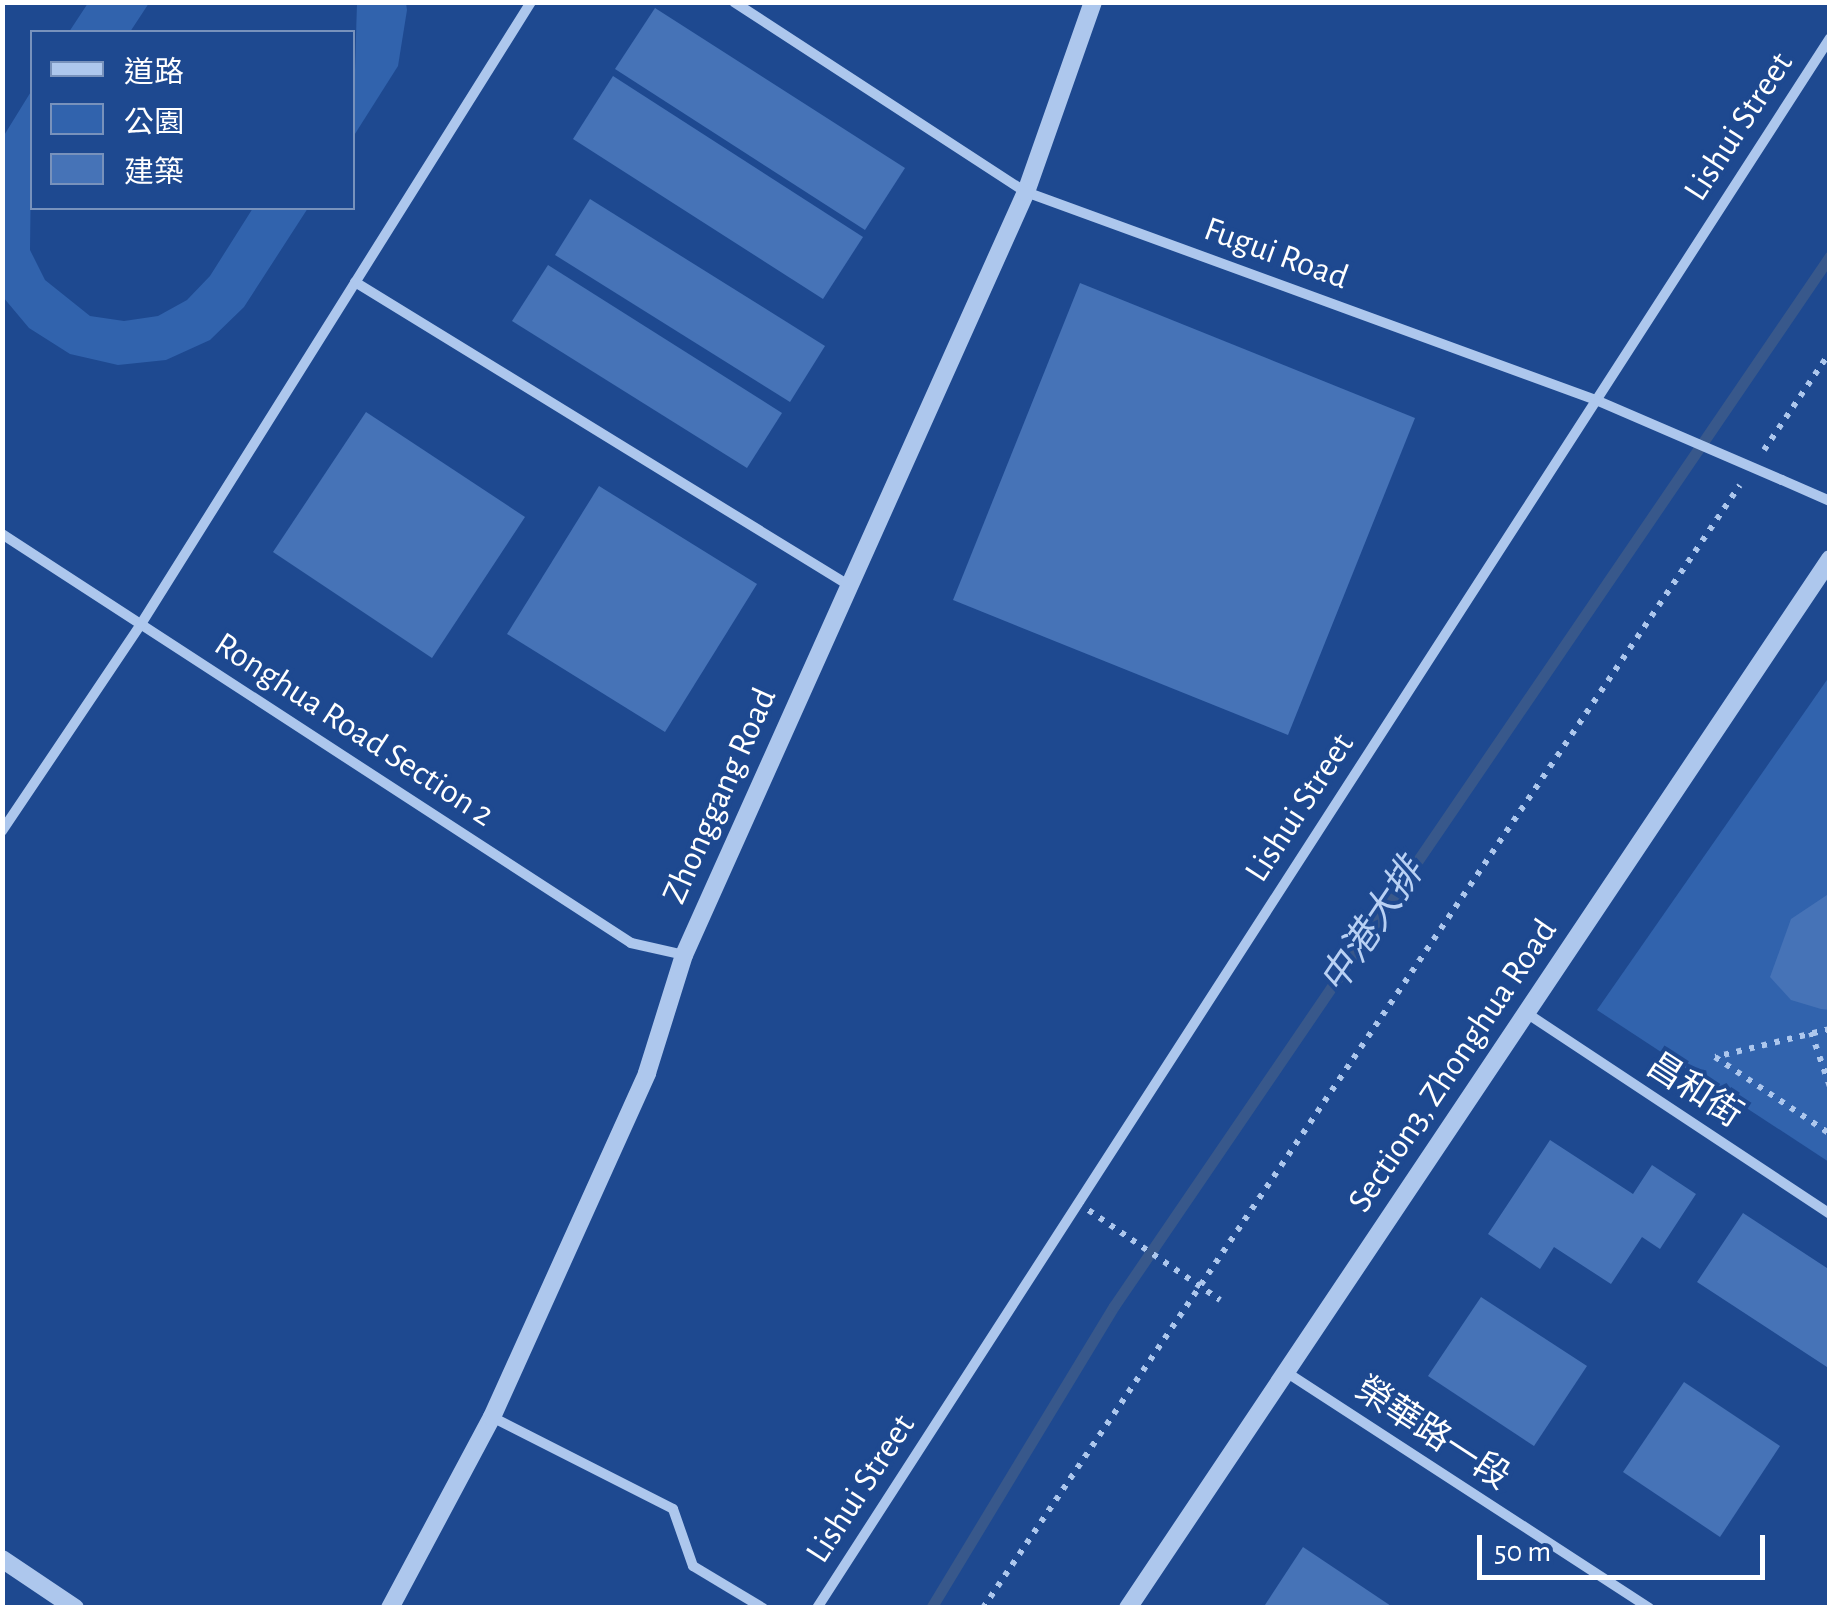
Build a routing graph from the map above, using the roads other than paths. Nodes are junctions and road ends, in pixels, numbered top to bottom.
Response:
1 (530, 2) edge
2 (734, 2) edge
3 (1093, 2) edge
4 (1830, 38) edge
5 (1026, 192) junction
6 (355, 282) junction
7 (1596, 400) junction
8 (1830, 501) edge
9 (2, 534) edge
10 (1830, 560) edge
11 (850, 586) junction
12 (140, 624) junction
13 (2, 832) edge
14 (684, 955) junction
15 (1528, 1014) junction
16 (1830, 1214) edge
17 (1286, 1372) junction
18 (492, 1417) junction
19 (2, 1560) edge
20 (75, 1608) edge
21 (390, 1608) edge
22 (763, 1608) edge
23 (817, 1608) edge
24 (1128, 1608) edge
25 (1649, 1608) edge

1 - 6 street
2 - 5 street, Fugui Road
3 - 5 street, Zhonggang Road
4 - 7 street, Lishui Street
5 - 7 street, Fugui Road
5 - 11 street, Zhonggang Road
6 - 11 street
6 - 12 street
7 - 8 street, Fugui Road, bridge
7 - 23 street, Lishui Street
9 - 12 street, Ronghua Road Section 2
10 - 15 street, Section3, Zhonghua Road
11 - 14 street, Zhonggang Road
12 - 13 street
12 - 14 street, Ronghua Road Section 2
14 - 18 street, Zhonggang Road
15 - 16 street, 昌和街
15 - 17 street, Section3, Zhonghua Road
17 - 24 street, Section3, Zhonghua Road
17 - 25 street, 榮華路一段
18 - 21 street, Zhonggang Road
18 - 22 street
19 - 20 street

